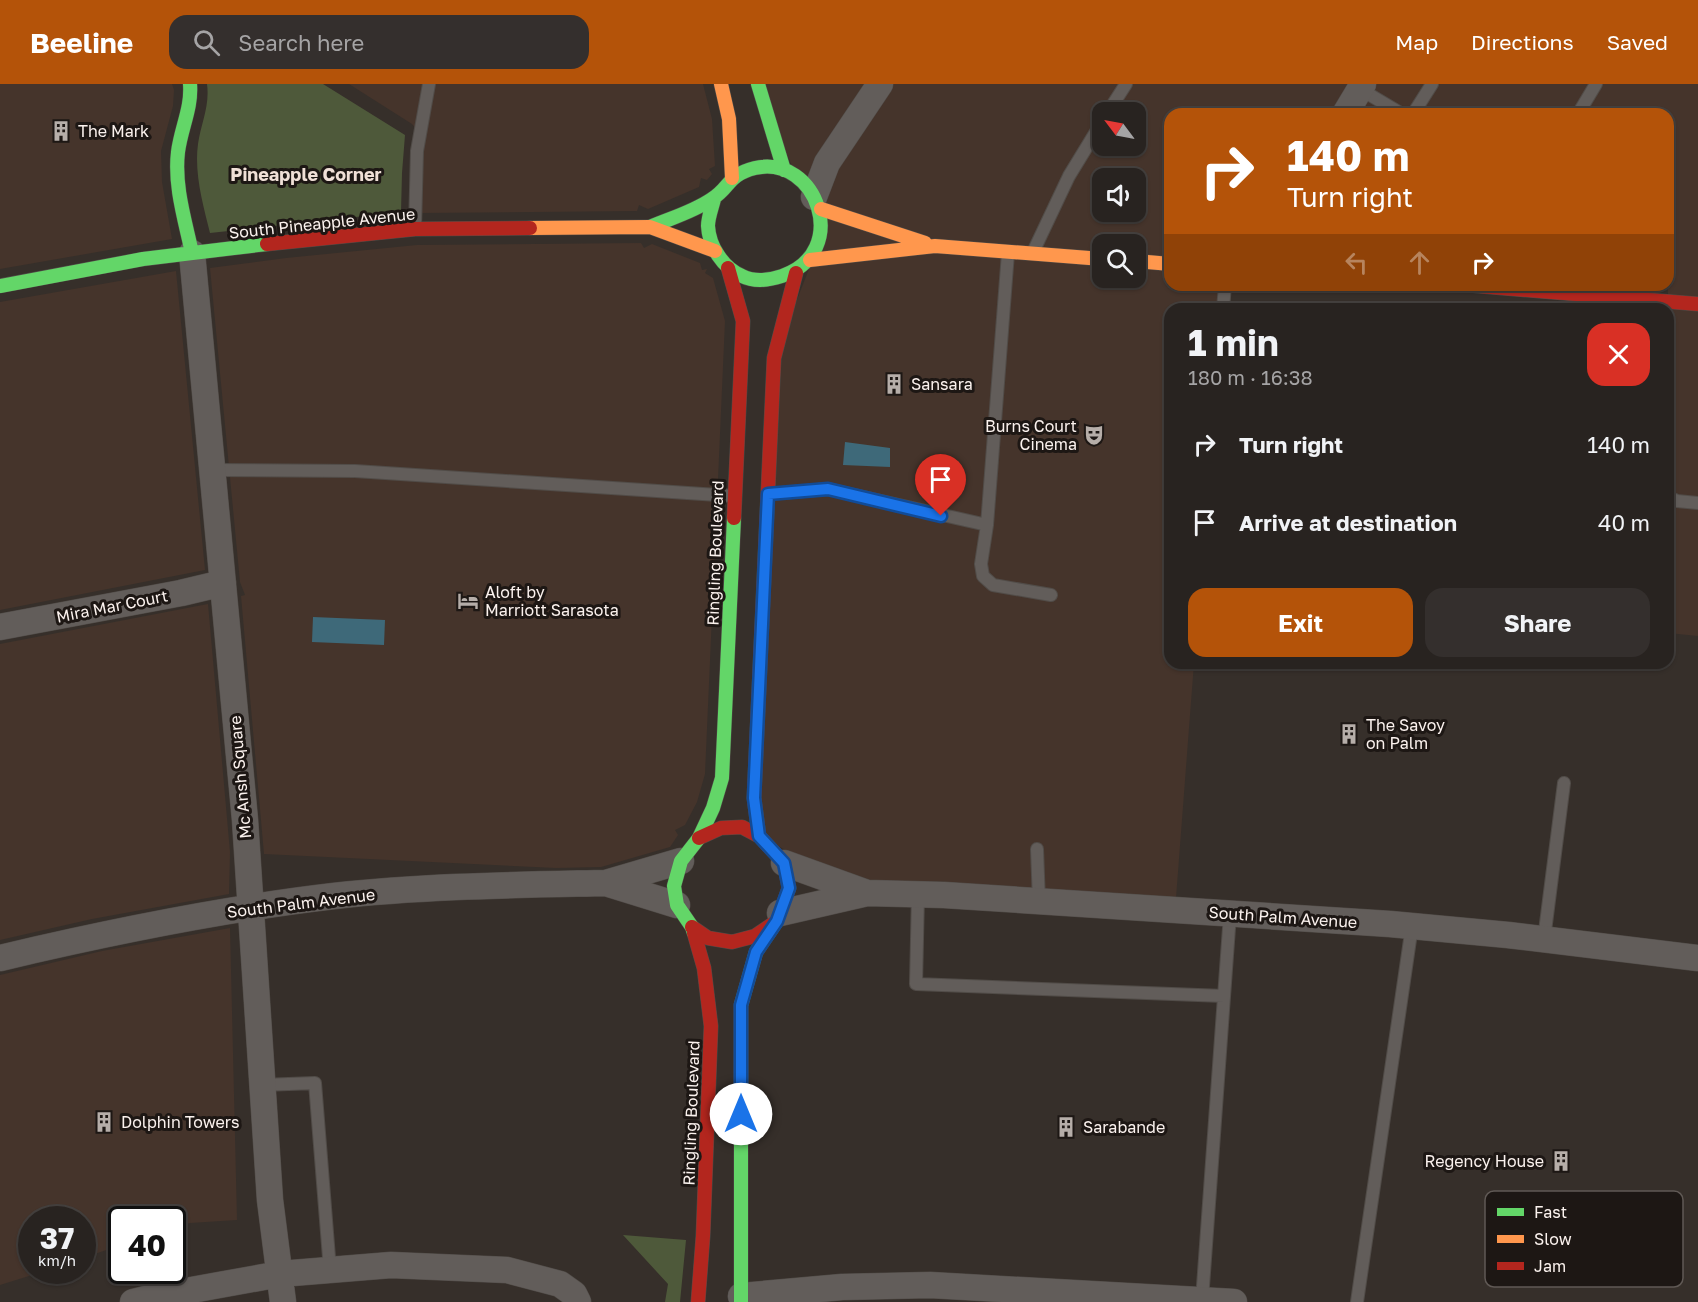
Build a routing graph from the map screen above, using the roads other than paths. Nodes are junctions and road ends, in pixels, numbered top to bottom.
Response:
1 (190, 84) edge
2 (429, 84) edge
3 (721, 84) edge
4 (758, 84) edge
5 (880, 84) edge
6 (1126, 84) edge
7 (1432, 84) edge
8 (1596, 84) edge
9 (1361, 87) edge
10 (1114, 102) edge
11 (1348, 108) edge
12 (1393, 108) edge
13 (1417, 108) edge
14 (1582, 108) edge
15 (1092, 138) edge
16 (784, 170) junction
17 (732, 178) junction
18 (714, 199) junction
19 (818, 203) junction
20 (650, 227) junction
21 (415, 229) junction
22 (935, 246) junction
23 (715, 251) junction
24 (1008, 252) junction
25 (192, 253) junction
26 (1032, 254) junction
27 (1092, 258) edge
28 (810, 260) junction
29 (1146, 262) edge
30 (1164, 263) edge
31 (728, 268) junction
32 (796, 273) junction
33 (0, 286) edge
34 (1533, 291) edge
35 (1644, 303) edge
36 (1698, 304) edge
37 (1674, 305) edge
38 (213, 470) junction
39 (768, 494) junction
40 (734, 496) junction
41 (1674, 500) edge
42 (1698, 503) edge
43 (987, 525) junction
44 (223, 583) junction
45 (1051, 595) dead end
46 (0, 627) edge
47 (1564, 783) dead end
48 (759, 836) junction
49 (699, 838) junction
50 (1037, 849) dead end
51 (681, 861) junction
52 (784, 863) junction
53 (606, 883) junction
54 (867, 893) junction
55 (918, 894) junction
56 (1038, 902) junction
57 (677, 905) junction
58 (250, 908) junction
59 (1230, 914) junction
60 (778, 917) junction
61 (1412, 926) junction
62 (692, 927) junction
63 (1544, 939) junction
64 (0, 958) edge
65 (1698, 958) edge
66 (1224, 996) junction
67 (262, 1085) junction
68 (330, 1270) junction
69 (280, 1274) junction
70 (741, 1299) edge
71 (1202, 1300) junction
72 (133, 1302) edge
73 (283, 1302) edge
74 (579, 1302) edge
75 (698, 1302) edge
76 (1234, 1302) edge
77 (1357, 1302) edge

1 - 25 street
2 - 21 lane
3 - 17 street
4 - 16 street
5 - 19 street
6 - 10 lane
7 - 13 lane
8 - 14 lane
9 - 11 street
9 - 12 lane
15 - 26 lane
16 - 17 street, South Pineapple Avenue
16 - 19 street
17 - 18 street, South Pineapple Avenue
18 - 20 street, South Pineapple Avenue
18 - 23 street
19 - 22 street
19 - 28 street
20 - 21 street, South Pineapple Avenue
20 - 23 street, South Pineapple Avenue
21 - 25 street, South Pineapple Avenue
22 - 24 street
22 - 28 street
23 - 31 street
24 - 26 street
24 - 43 lane
25 - 33 street, South Pineapple Avenue
25 - 38 street, Mc Ansh Square
26 - 27 street
28 - 32 street
29 - 30 street
31 - 32 street
31 - 40 street, Ringling Boulevard
32 - 39 street
34 - 35 street
36 - 37 street
38 - 40 lane
38 - 44 street, Mc Ansh Square
39 - 43 lane
39 - 48 street
40 - 49 street, Ringling Boulevard
41 - 42 lane
43 - 45 lane
44 - 46 street, Mira Mar Court
44 - 58 street, Mc Ansh Square
47 - 63 lane
48 - 49 street
48 - 52 street
49 - 51 street, Ringling Boulevard
50 - 56 lane
51 - 53 street, South Palm Avenue
51 - 57 street, Ringling Boulevard
52 - 54 street, South Palm Avenue
52 - 60 street
53 - 57 street, South Palm Avenue
53 - 58 street, South Palm Avenue
54 - 55 street, South Palm Avenue
54 - 60 street, South Palm Avenue
55 - 56 street, South Palm Avenue
55 - 66 lane
56 - 59 street, South Palm Avenue
57 - 62 street, Ringling Boulevard
58 - 64 street, South Palm Avenue
58 - 67 street, Mc Ansh Square
59 - 61 street, South Palm Avenue
59 - 66 lane
60 - 62 street, Ringling Boulevard
60 - 70 street
61 - 63 street, South Palm Avenue
61 - 77 lane
62 - 75 street, Ringling Boulevard
63 - 65 street, South Palm Avenue
66 - 71 lane
67 - 68 lane
67 - 69 street, Mc Ansh Square
68 - 69 street
68 - 74 street
69 - 72 street
69 - 73 street, Mc Ansh Square
70 - 71 street
71 - 76 street

